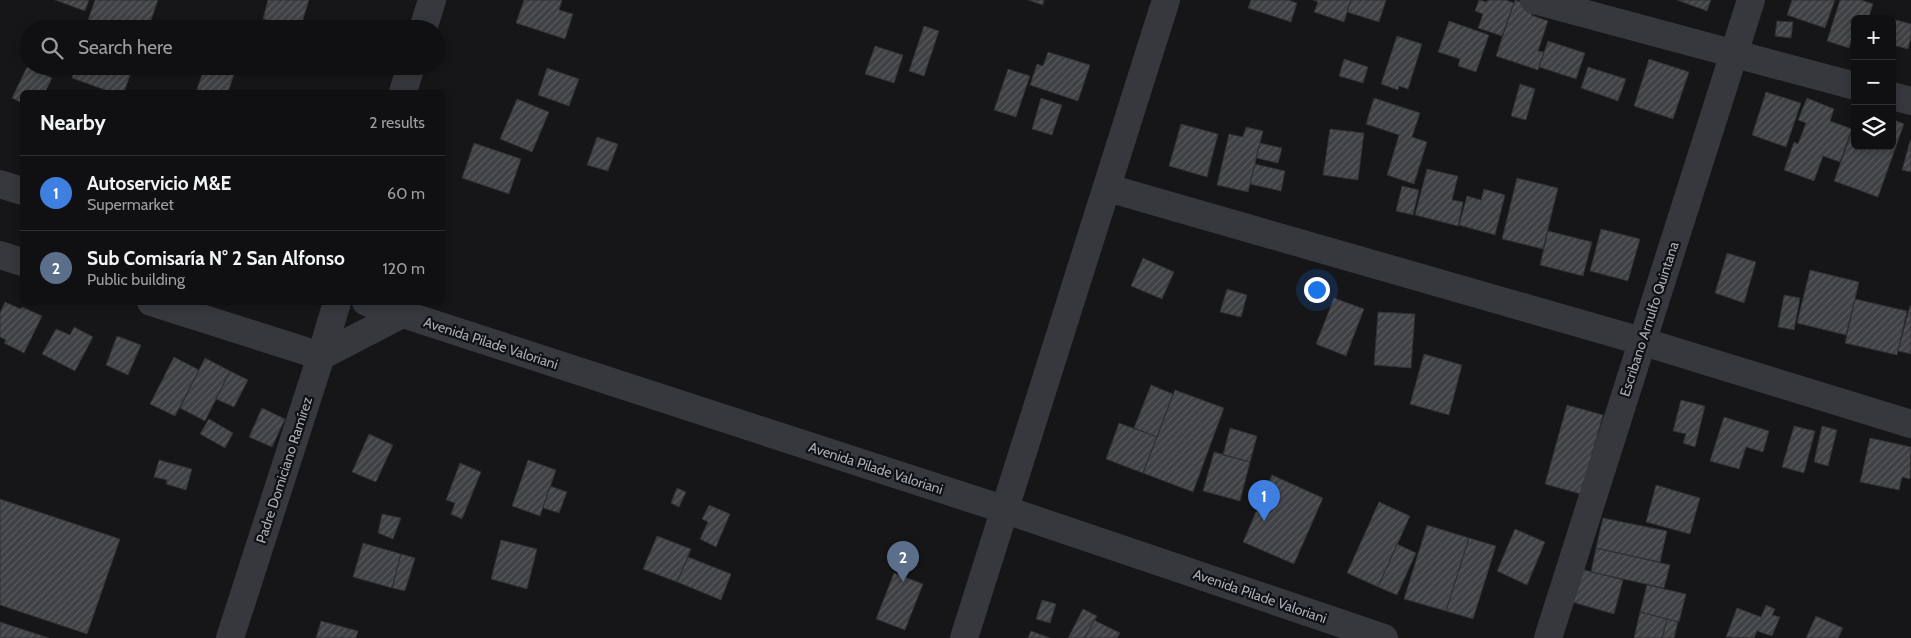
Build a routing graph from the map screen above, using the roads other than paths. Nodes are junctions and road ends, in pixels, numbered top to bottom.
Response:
1 (432, 0) edge
2 (1166, 0) edge
3 (1534, 0) edge
4 (1751, 0) edge
5 (425, 20) edge
6 (1735, 55) junction
7 (408, 75) edge
8 (1851, 85) edge
9 (404, 90) edge
10 (1896, 97) edge
11 (1911, 101) edge
12 (0, 184) edge
13 (1108, 188) junction
14 (20, 190) edge
15 (0, 255) edge
16 (20, 261) edge
17 (160, 305) edge
18 (336, 305) edge
19 (375, 305) edge
20 (402, 314) junction
21 (1641, 341) junction
22 (321, 356) junction
23 (1911, 424) edge
24 (1006, 510) junction
25 (230, 638) edge
26 (964, 638) edge
27 (1384, 638) edge
28 (1548, 638) edge

1 - 5 street
2 - 13 street
3 - 6 street
4 - 6 street, Escribano Arnulfo Quintana
6 - 8 street
6 - 21 street, Escribano Arnulfo Quintana
7 - 9 street
10 - 11 street
12 - 14 street
13 - 21 street
13 - 24 street
15 - 16 street
17 - 22 street
18 - 22 street, Padre Domiciano Ramírez
19 - 20 street, Avenida Pilade Valoriani
20 - 22 street
20 - 24 street, Avenida Pilade Valoriani
21 - 23 street
21 - 28 street, Escribano Arnulfo Quintana
22 - 25 street, Padre Domiciano Ramírez
24 - 26 street
24 - 27 street, Avenida Pilade Valoriani

